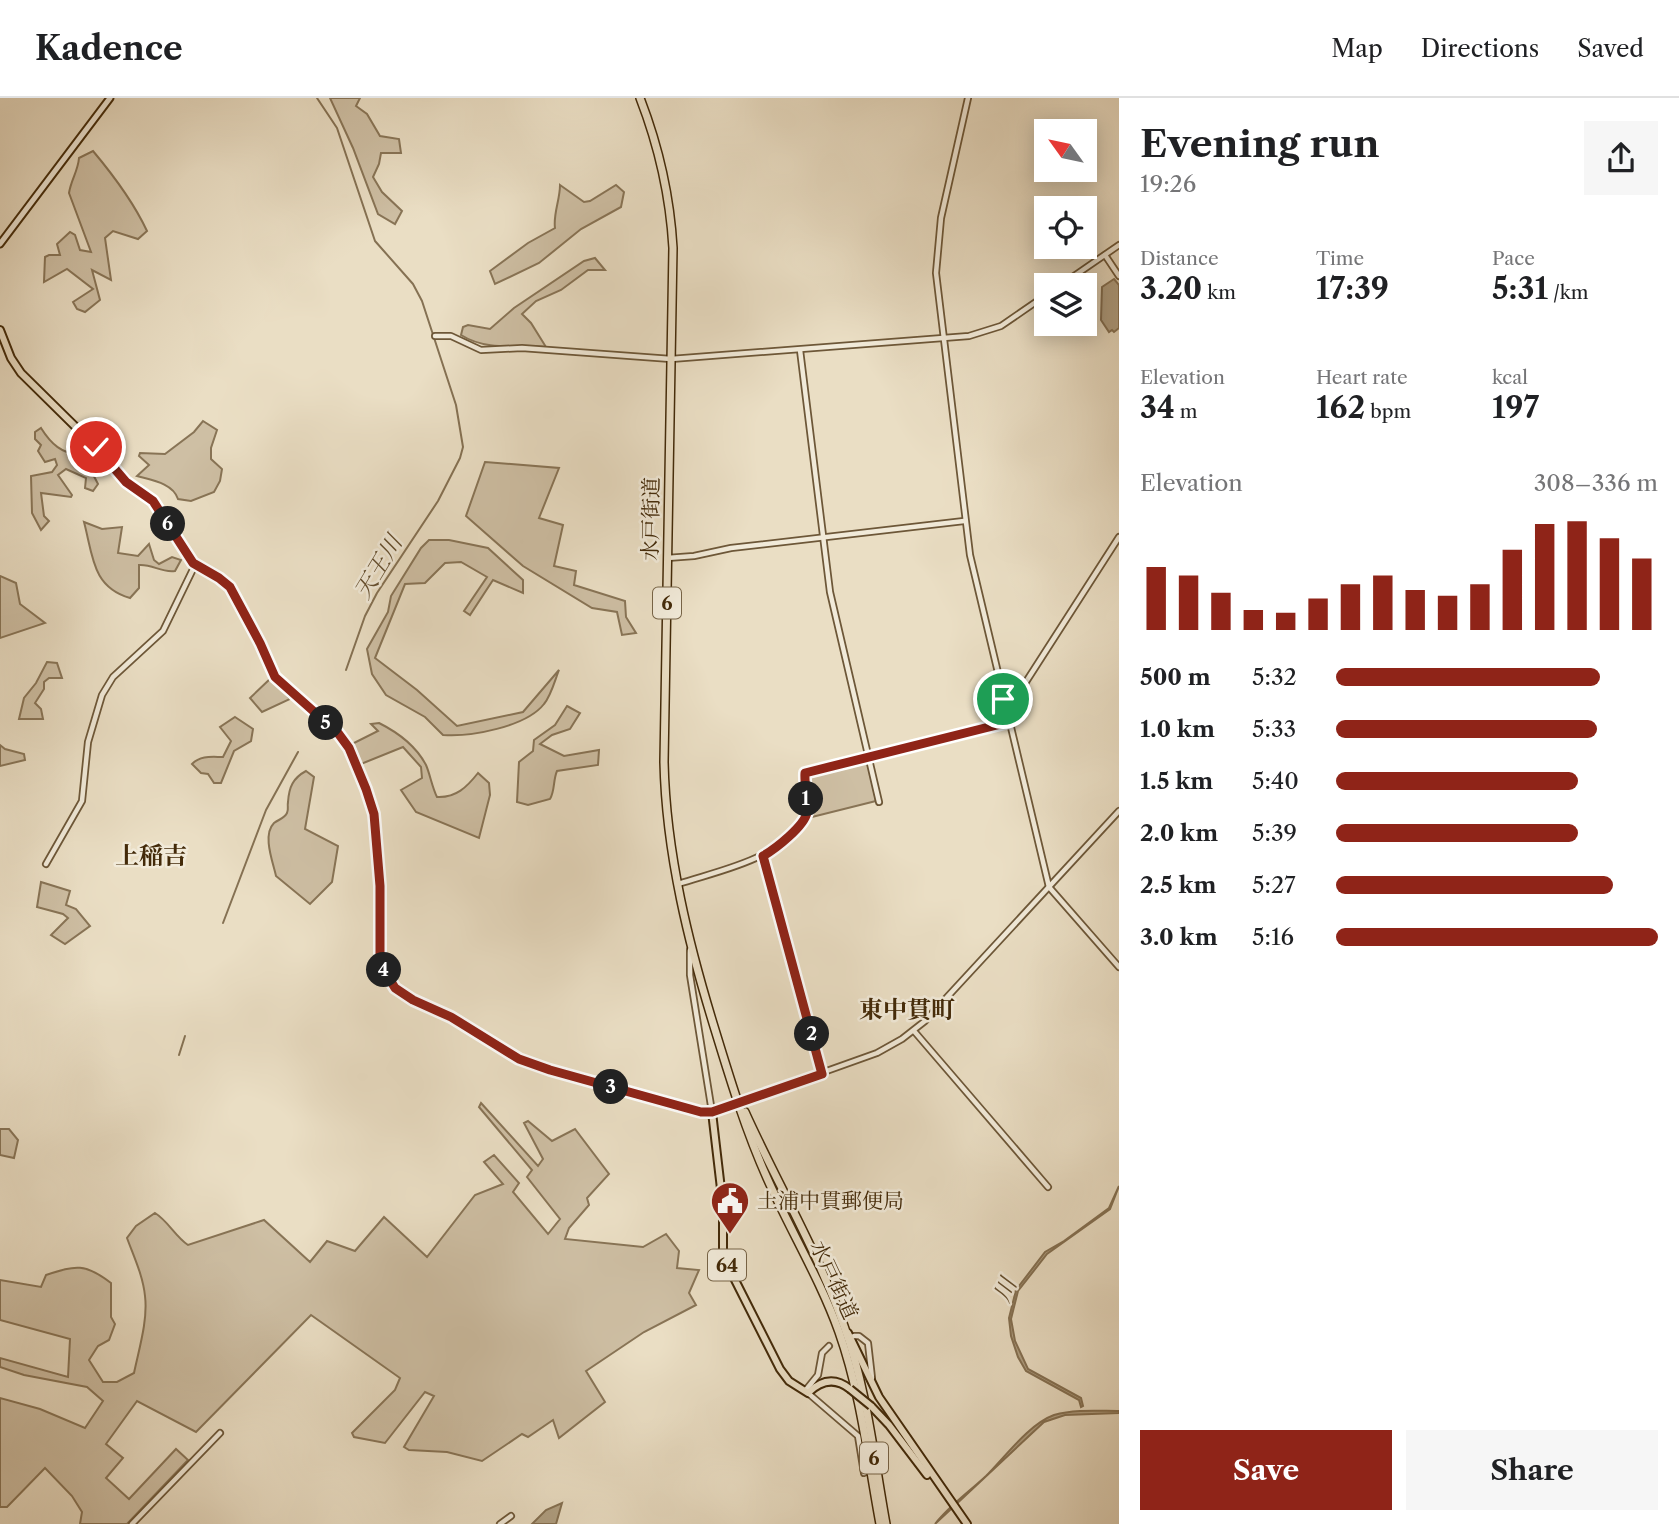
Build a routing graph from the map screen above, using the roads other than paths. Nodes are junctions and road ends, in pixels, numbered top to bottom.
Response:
1 (110, 98) edge
2 (640, 98) edge
3 (968, 98) edge
4 (0, 244) edge
5 (1119, 245) edge
6 (1105, 255) junction
7 (1079, 273) edge
8 (1119, 276) edge
9 (1034, 303) edge
10 (0, 330) edge
11 (435, 336) dead end
12 (943, 339) junction
13 (800, 350) junction
14 (671, 359) junction
15 (964, 521) junction
16 (823, 537) junction
17 (1119, 537) edge
18 (667, 558) junction
19 (195, 565) junction
20 (1003, 699) junction
21 (1009, 722) junction
22 (868, 756) junction
23 (879, 802) dead end
24 (1119, 811) edge
25 (763, 856) junction
26 (46, 864) dead end
27 (678, 884) junction
28 (1049, 887) junction
29 (691, 945) junction
30 (1119, 967) edge
31 (914, 1031) junction
32 (822, 1074) junction
33 (738, 1104) junction
34 (712, 1112) junction
35 (1048, 1187) dead end
36 (844, 1327) junction
37 (854, 1336) dead end
38 (829, 1346) dead end
39 (872, 1383) junction
40 (856, 1391) junction
41 (807, 1392) junction
42 (879, 1397) junction
43 (219, 1433) dead end
44 (864, 1473) dead end
45 (935, 1480) junction
46 (511, 1516) dead end
47 (132, 1524) edge
48 (500, 1524) edge
49 (880, 1524) edge
50 (886, 1524) edge
51 (967, 1524) edge

1 - 4 main road
2 - 14 highway, 水戸街道 / 6
3 - 12 street
5 - 6 street
6 - 7 street
6 - 8 street
9 - 12 street
10 - 19 main road
11 - 14 street
12 - 13 street
12 - 15 street
13 - 14 street
13 - 16 street
14 - 18 highway, 水戸街道 / 6
15 - 16 street
15 - 20 street
16 - 18 street
16 - 22 street
17 - 20 street
18 - 27 highway, 水戸街道 / 6
19 - 26 street
19 - 34 main road
20 - 21 street
21 - 22 street
21 - 28 street
22 - 23 street
22 - 25 street
24 - 28 street
25 - 27 street
25 - 32 street
27 - 29 highway, 水戸街道 / 6
28 - 30 street
28 - 31 street
29 - 33 highway, 水戸街道 / 6
29 - 34 street
31 - 32 street
31 - 35 street
32 - 33 street
33 - 34 street
33 - 36 highway, 水戸街道 / 6
33 - 40 highway, 水戸街道 / 6
34 - 41 main road, 64
36 - 39 main road
36 - 40 highway, 水戸街道 / 6
37 - 39 street
38 - 41 street
39 - 42 main road
40 - 41 main road
40 - 42 main road
40 - 45 main road, bridge
40 - 49 highway, 6
40 - 50 highway, 6
41 - 44 street
42 - 45 main road
43 - 47 street
45 - 51 main road
46 - 48 street

